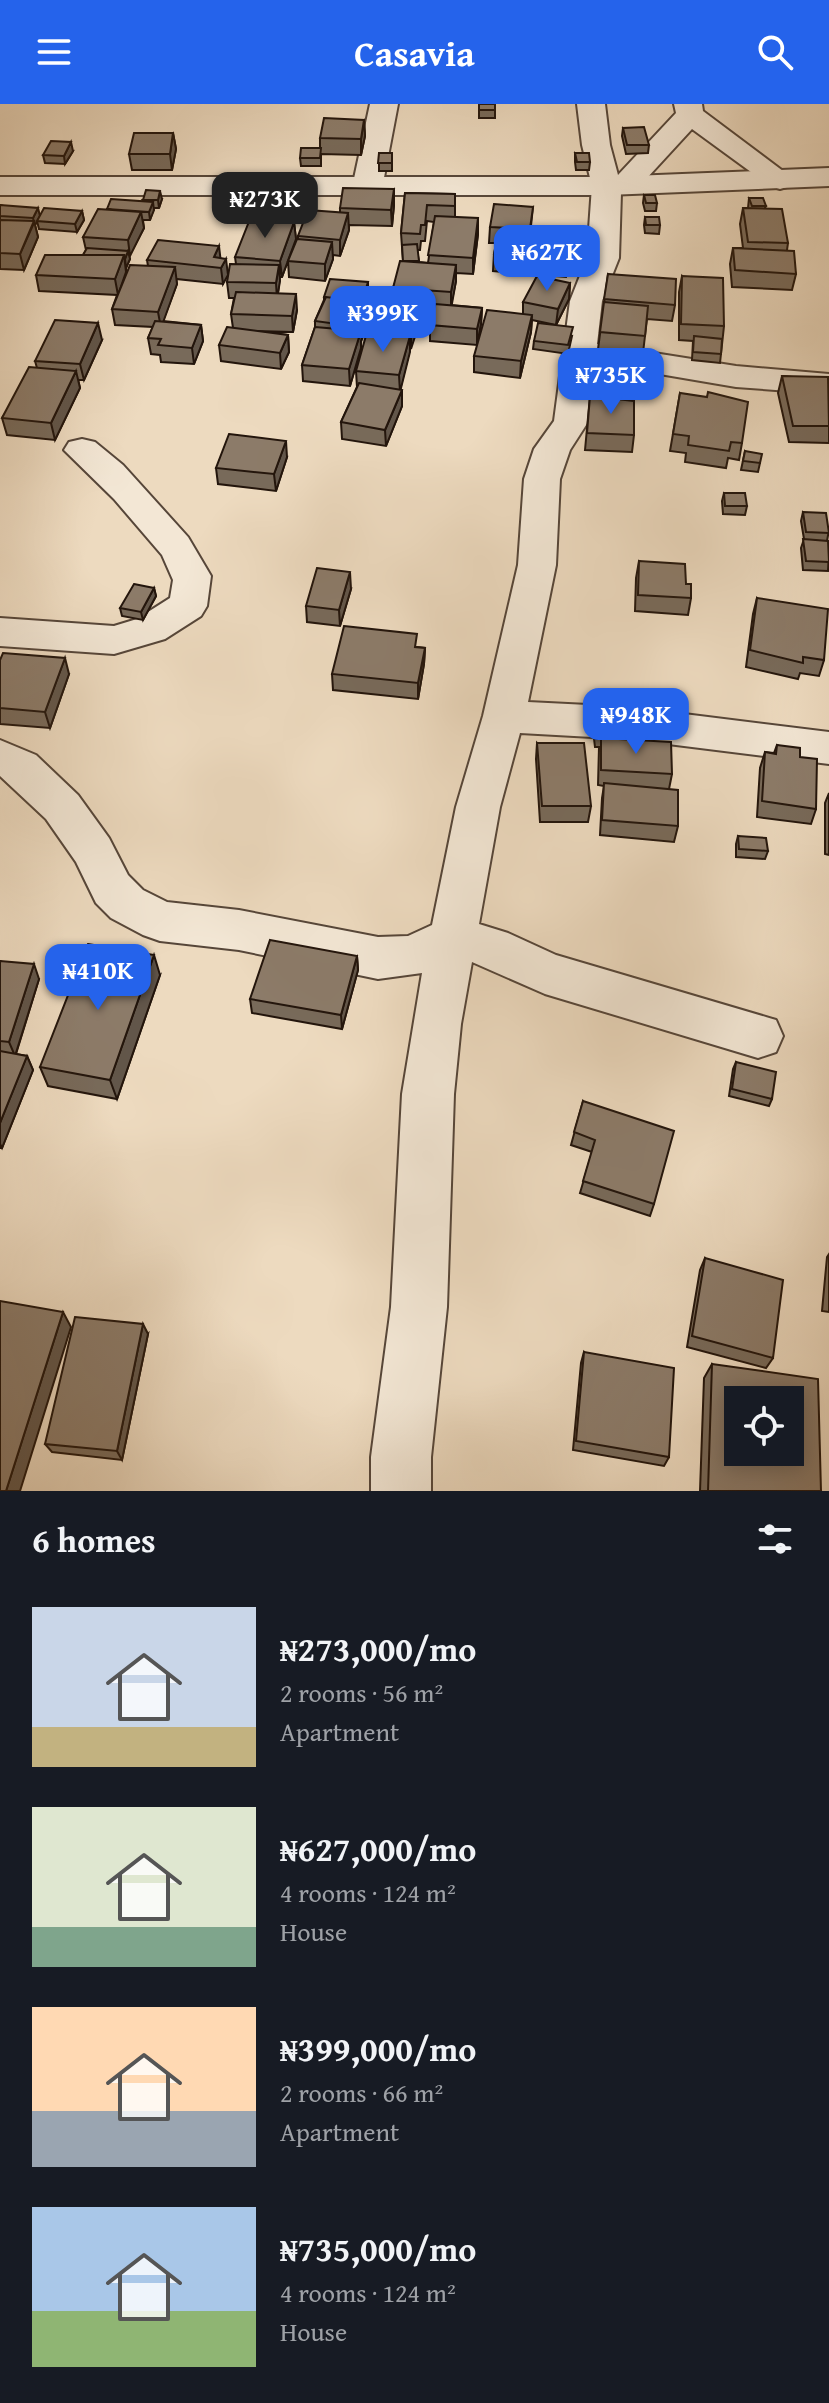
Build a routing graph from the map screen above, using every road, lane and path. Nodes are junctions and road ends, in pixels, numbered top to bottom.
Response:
1 (384, 104) edge
2 (591, 104) edge
3 (689, 109) edge
4 (829, 177) edge
5 (780, 180) junction
6 (616, 185) junction
7 (0, 186) edge
8 (367, 188) junction
9 (581, 351) junction
10 (829, 384) edge
11 (82, 450) dead end
12 (0, 632) edge
13 (504, 716) junction
14 (829, 748) edge
15 (0, 757) edge
16 (453, 937) junction
17 (758, 1036) dead end
18 (401, 1491) edge

1 - 8 street
2 - 6 street
3 - 5 street
3 - 6 street
4 - 5 street
5 - 6 street
6 - 8 street
6 - 9 street
7 - 8 street
9 - 10 street
9 - 13 street
11 - 12 street
13 - 14 street
13 - 16 street
15 - 16 street
16 - 17 street
16 - 18 street

